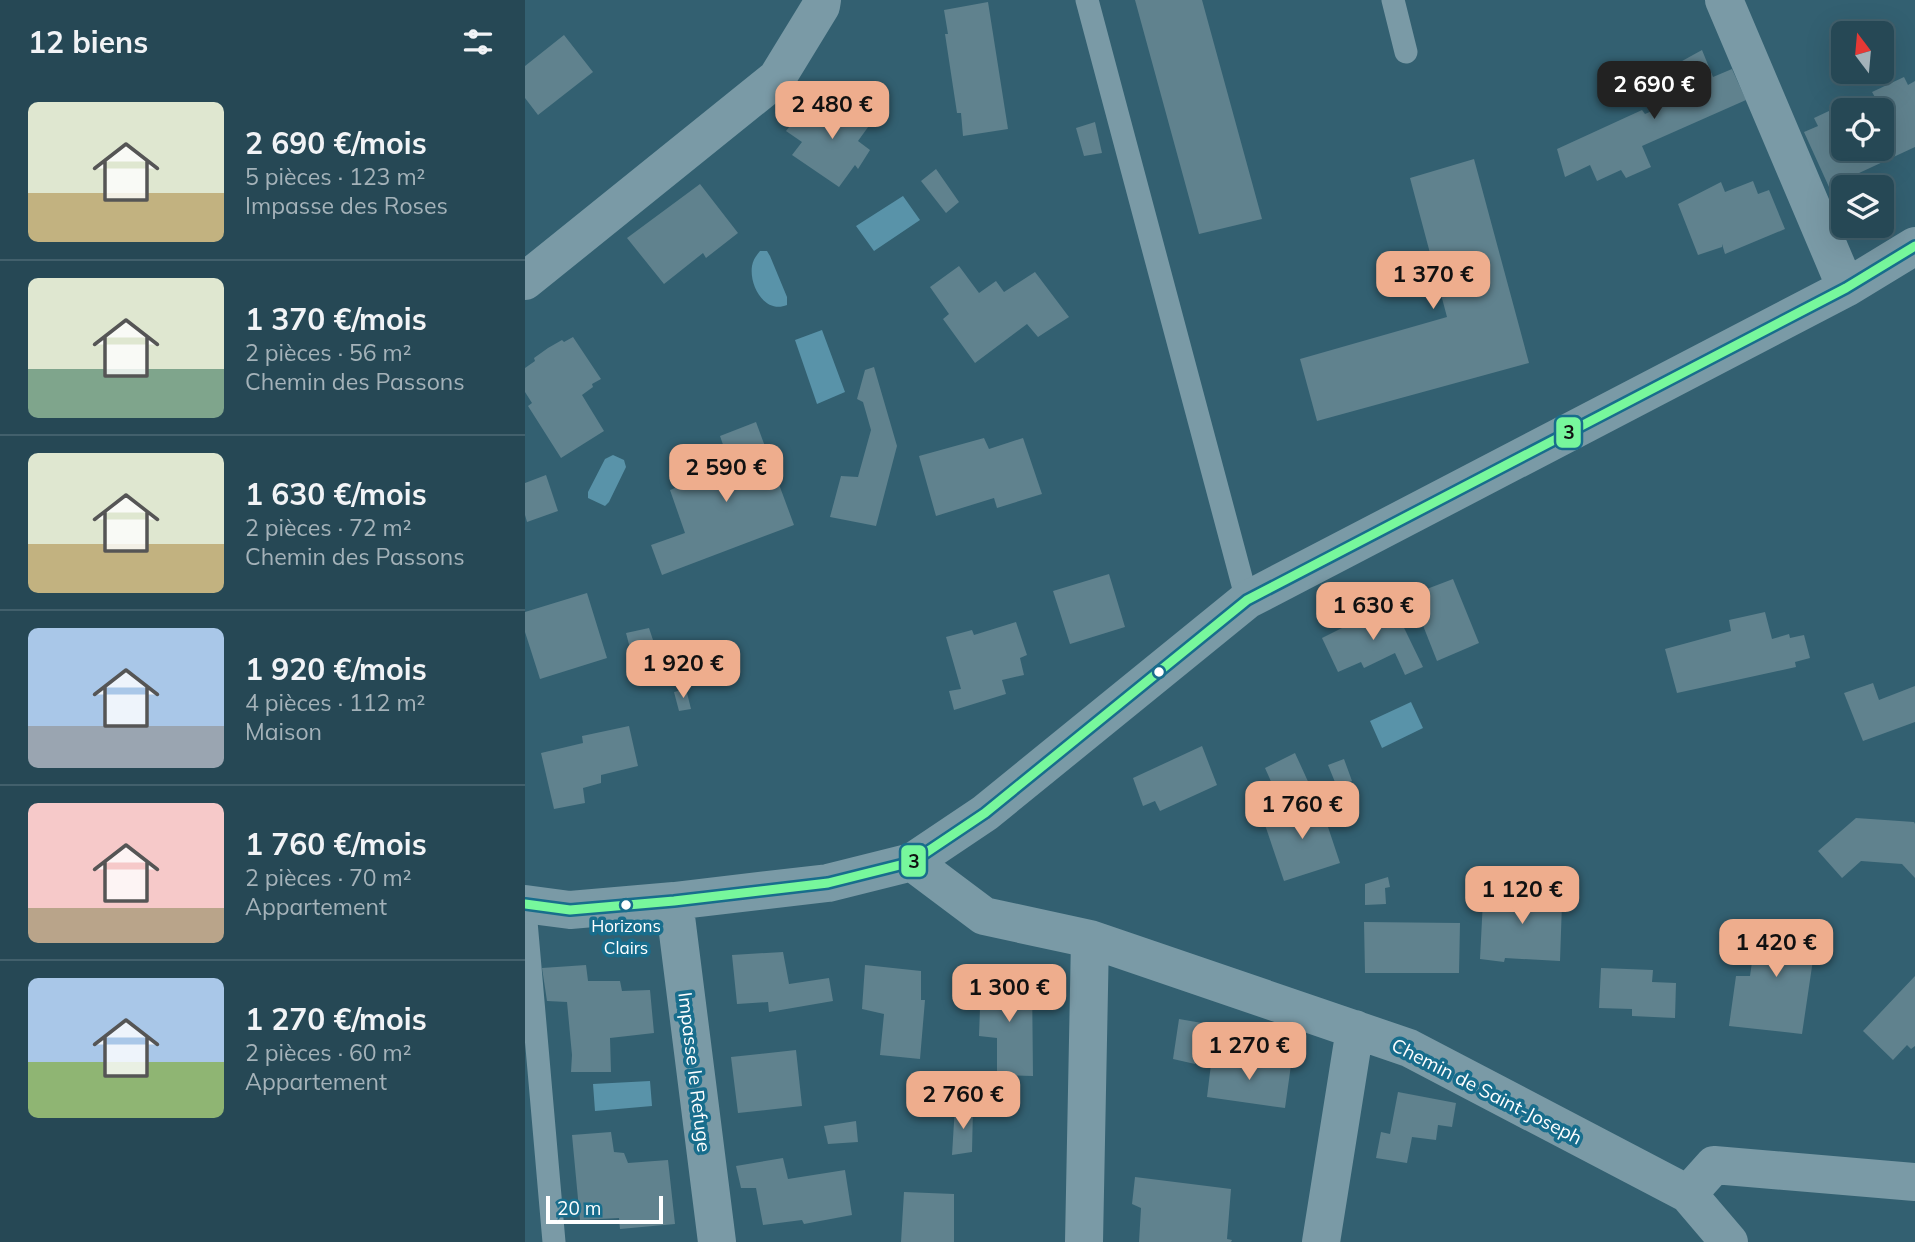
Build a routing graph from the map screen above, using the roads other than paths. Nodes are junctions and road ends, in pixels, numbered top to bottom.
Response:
1 (822, 0) edge
2 (1087, 0) edge
3 (1394, 0) edge
4 (1724, 0) edge
5 (1406, 52) dead end
6 (1915, 246) edge
7 (525, 281) edge
8 (1846, 288) junction
9 (1247, 600) junction
10 (912, 862) junction
11 (674, 901) junction
12 (525, 904) edge
13 (525, 910) edge
14 (1090, 939) junction
15 (1355, 1029) junction
16 (1915, 1182) edge
17 (1688, 1194) junction
18 (554, 1242) edge
19 (717, 1242) edge
20 (1084, 1242) edge
21 (1321, 1242) edge
22 (1729, 1242) edge

1 - 7 street
2 - 9 lane
3 - 5 lane
4 - 8 street
6 - 8 street
8 - 9 street
9 - 10 street
10 - 11 street
10 - 14 street, Chemin de Saint-Joseph
11 - 12 street
11 - 19 street, Impasse le Refuge
13 - 18 lane
14 - 15 street, Chemin de Saint-Joseph
14 - 20 street
15 - 17 street, Chemin de Saint-Joseph
15 - 21 street
16 - 17 street
17 - 22 street, Chemin de Saint-Joseph

